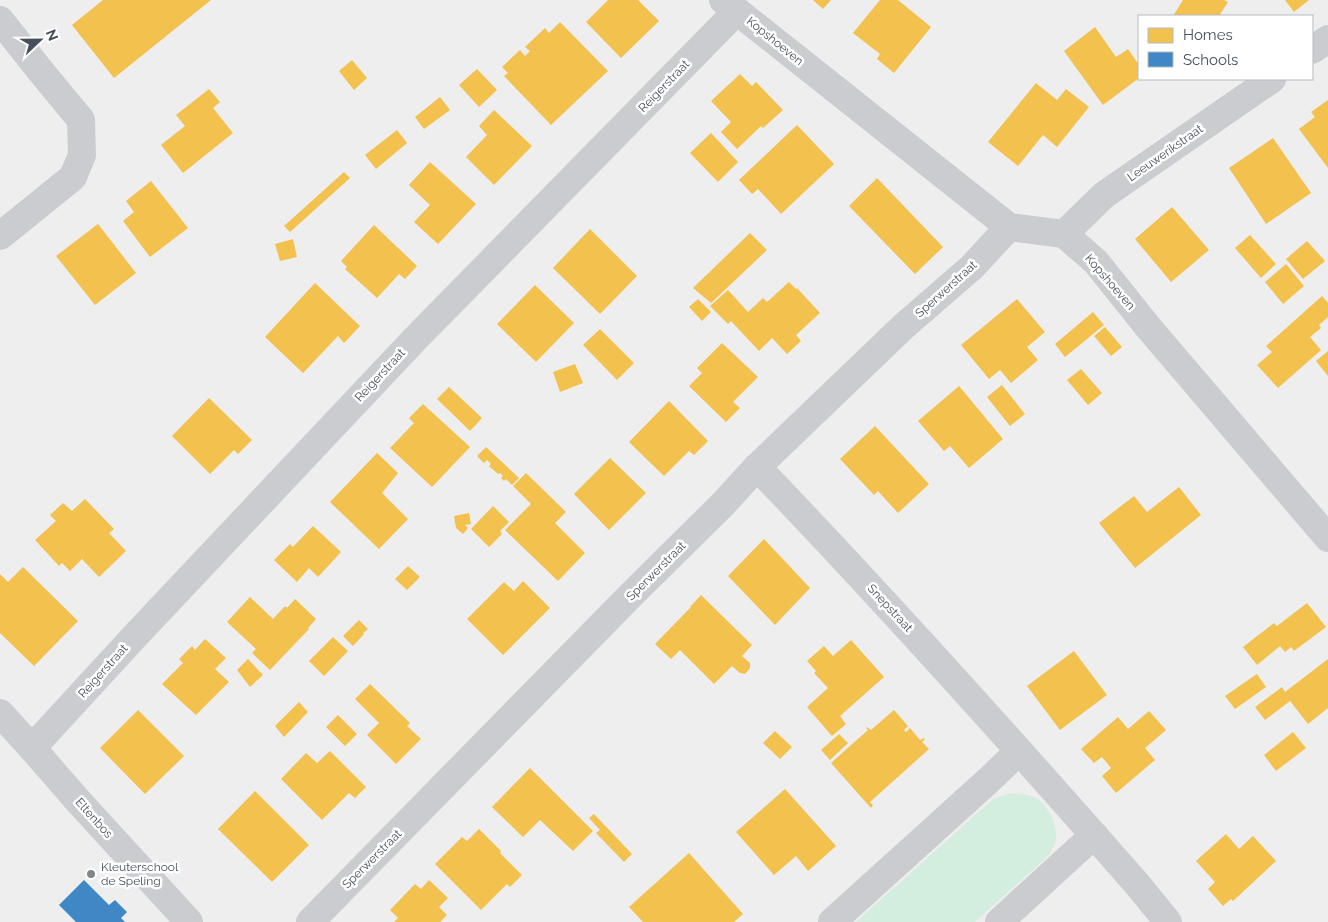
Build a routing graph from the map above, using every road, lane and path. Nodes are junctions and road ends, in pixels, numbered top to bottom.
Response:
1 (730, 6) edge
2 (0, 20) edge
3 (1328, 39) edge
4 (1313, 49) edge
5 (1271, 80) edge
6 (1009, 227) junction
7 (1064, 234) junction
8 (0, 236) edge
9 (757, 467) junction
10 (1328, 538) edge
11 (0, 713) edge
12 (32, 748) junction
13 (1019, 751) junction
14 (1094, 835) junction
15 (189, 922) edge
16 (310, 922) edge
17 (832, 922) edge
18 (999, 922) edge
19 (1168, 922) edge

1 - 6 street, Kopshoeven
1 - 12 street, Reigerstraat
2 - 8 street
3 - 4 street
5 - 7 street, Leeuwerikstraat
6 - 7 street
6 - 9 street, Sperwerstraat
7 - 10 street, Kopshoeven
9 - 13 street, Snepstraat
9 - 16 street, Sperwerstraat
11 - 12 street, Eltenbos
12 - 15 street, Eltenbos
13 - 14 street, Snepstraat
13 - 17 street
14 - 18 street
14 - 19 street, Snepstraat

